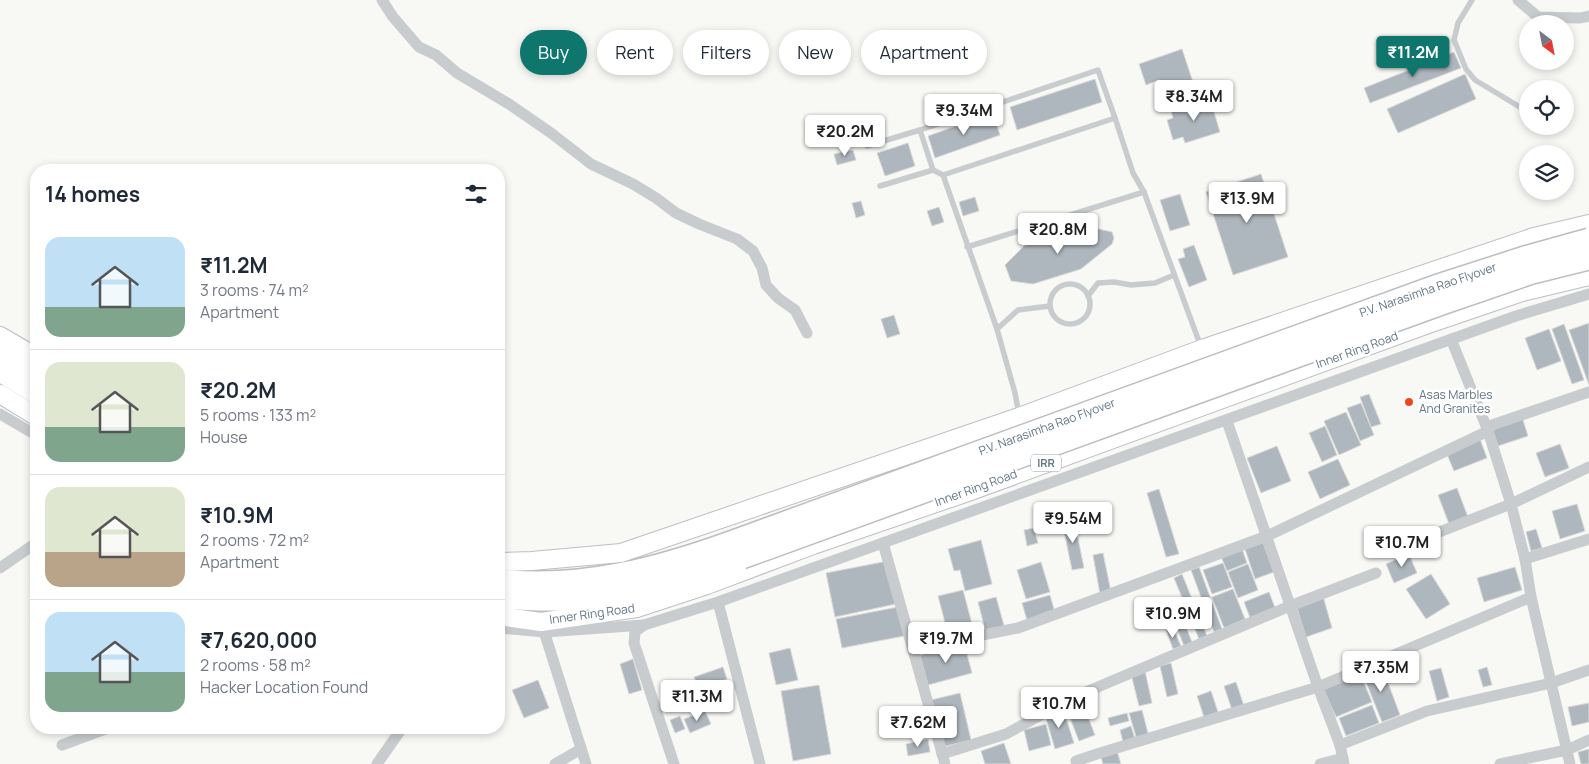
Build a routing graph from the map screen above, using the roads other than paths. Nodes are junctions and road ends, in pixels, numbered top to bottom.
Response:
1 (382, 0) edge
2 (1472, 0) edge
3 (1518, 0) edge
4 (1589, 16) edge
5 (1519, 107) edge
6 (1116, 118) junction
7 (920, 130) junction
8 (867, 146) dead end
9 (933, 170) junction
10 (943, 175) junction
11 (880, 186) dead end
12 (1144, 192) junction
13 (1589, 224) edge
14 (1589, 240) edge
15 (967, 247) junction
16 (1589, 258) edge
17 (1174, 275) junction
18 (1589, 276) edge
19 (1589, 294) edge
20 (1088, 296) junction
21 (1050, 306) junction
22 (997, 329) junction
23 (807, 333) dead end
24 (0, 336) edge
25 (1451, 339) junction
26 (1202, 349) junction
27 (0, 350) edge
28 (30, 354) edge
29 (30, 368) edge
30 (0, 371) edge
31 (30, 389) edge
32 (1589, 392) edge
33 (0, 394) edge
34 (30, 412) edge
35 (0, 414) edge
36 (1019, 417) junction
37 (1227, 421) junction
38 (1488, 431) junction
39 (30, 432) edge
40 (1028, 442) dead end
41 (1589, 467) edge
42 (1511, 504) junction
43 (1267, 536) junction
44 (1589, 539) edge
45 (883, 543) junction
46 (30, 547) edge
47 (1401, 547) dead end
48 (1526, 559) junction
49 (505, 562) edge
50 (0, 568) edge
51 (1376, 573) dead end
52 (505, 580) edge
53 (1531, 597) junction
54 (505, 598) edge
55 (718, 602) junction
56 (1290, 606) junction
57 (505, 618) edge
58 (644, 625) junction
59 (543, 627) junction
60 (505, 628) edge
61 (913, 649) junction
62 (1589, 670) edge
63 (1551, 683) junction
64 (1318, 687) junction
65 (92, 734) edge
66 (398, 734) edge
67 (1589, 740) edge
68 (62, 745) dead end
69 (1340, 746) junction
70 (581, 749) junction
71 (1567, 750) junction
72 (943, 759) edge
73 (1343, 761) edge
74 (377, 764) edge
75 (555, 764) edge
76 (586, 764) edge
77 (674, 764) edge
78 (760, 764) edge
79 (1077, 764) edge
80 (1320, 764) edge
81 (1500, 764) edge
82 (1570, 764) edge

1 - 23 street
2 - 5 lane
3 - 4 street
6 - 7 lane
6 - 10 lane
6 - 12 lane
7 - 8 lane
7 - 9 lane
9 - 10 lane
9 - 11 lane
10 - 15 lane
12 - 15 lane
12 - 17 lane
13 - 26 main road
14 - 52 highway, P.V. Narasimha Rao Flyover, bridge
15 - 22 lane
16 - 54 highway, P.V. Narasimha Rao Flyover, bridge
17 - 20 lane
17 - 26 lane
18 - 59 main road, Inner Ring Road / IRR
19 - 25 street
20 - 21 lane
20 - 21 lane
21 - 22 lane
22 - 36 lane
24 - 28 main road
25 - 37 street
25 - 38 street
26 - 36 main road
27 - 29 highway
30 - 31 highway
32 - 38 street
33 - 34 main road
35 - 39 street
36 - 40 lane
36 - 49 main road
37 - 43 street
37 - 45 street
38 - 42 street
38 - 43 street
41 - 42 street
42 - 47 street
42 - 48 street
43 - 56 street
43 - 61 street
44 - 48 street
45 - 55 street
45 - 61 street
46 - 50 street
48 - 53 street
51 - 56 street
53 - 63 street
53 - 64 street
55 - 58 street
55 - 78 street
56 - 64 street
56 - 72 street
57 - 59 main road, Inner Ring Road / IRR
58 - 59 street
58 - 77 street
59 - 60 street
59 - 70 street
61 - 72 street
62 - 63 street
63 - 69 street
63 - 71 street
64 - 69 street
64 - 79 street
65 - 68 street
66 - 74 street
67 - 71 street
69 - 73 street
70 - 75 street
70 - 76 street
71 - 81 street
71 - 82 street
73 - 80 street

